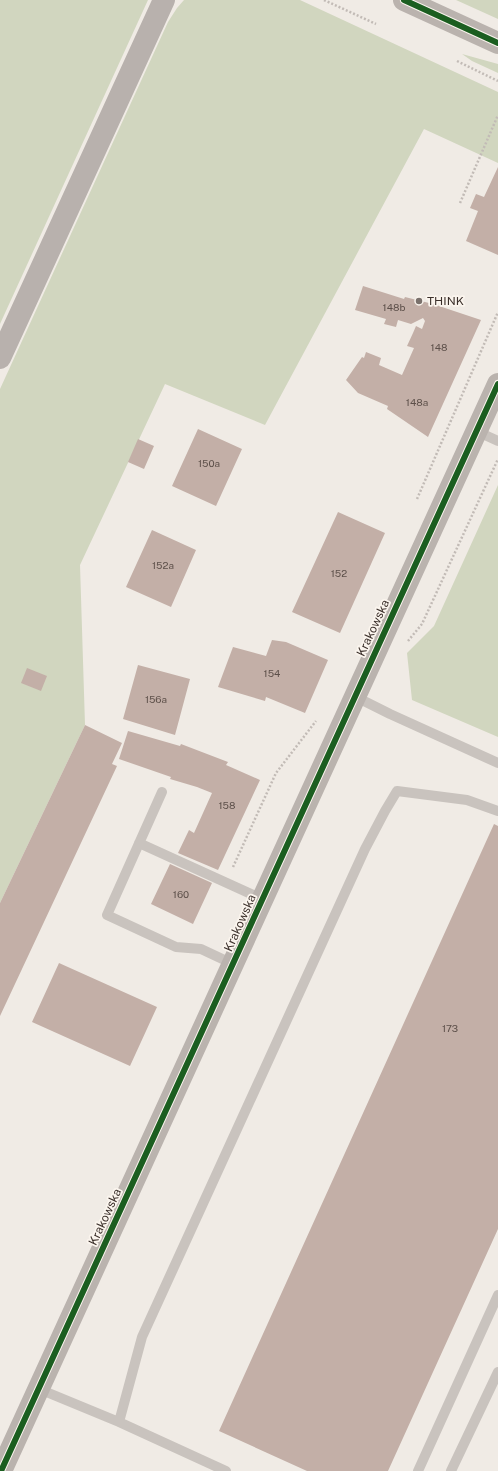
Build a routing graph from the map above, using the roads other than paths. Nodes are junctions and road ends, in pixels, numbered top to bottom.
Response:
1 (164, 0) edge
2 (404, 0) edge
3 (498, 43) edge
4 (0, 358) edge
5 (498, 384) edge
6 (476, 431) junction
7 (498, 442) edge
8 (354, 696) junction
9 (498, 763) edge
10 (162, 792) dead end
11 (498, 811) edge
12 (139, 843) junction
13 (262, 899) junction
14 (233, 964) junction
15 (498, 1295) edge
16 (498, 1372) edge
17 (39, 1389) junction
18 (118, 1422) junction
19 (1, 1471) edge
20 (226, 1471) edge
21 (418, 1471) edge
22 (451, 1471) edge

1 - 4 main road
2 - 3 street
5 - 6 street, Krakowska
6 - 7 lane
6 - 8 street, Krakowska
8 - 9 lane
8 - 13 street, Krakowska
10 - 12 lane
11 - 18 lane
12 - 13 lane
12 - 14 lane
13 - 14 street, Krakowska
14 - 17 street, Krakowska
15 - 21 lane
16 - 22 lane
17 - 18 lane
17 - 19 street, Krakowska
18 - 20 lane

